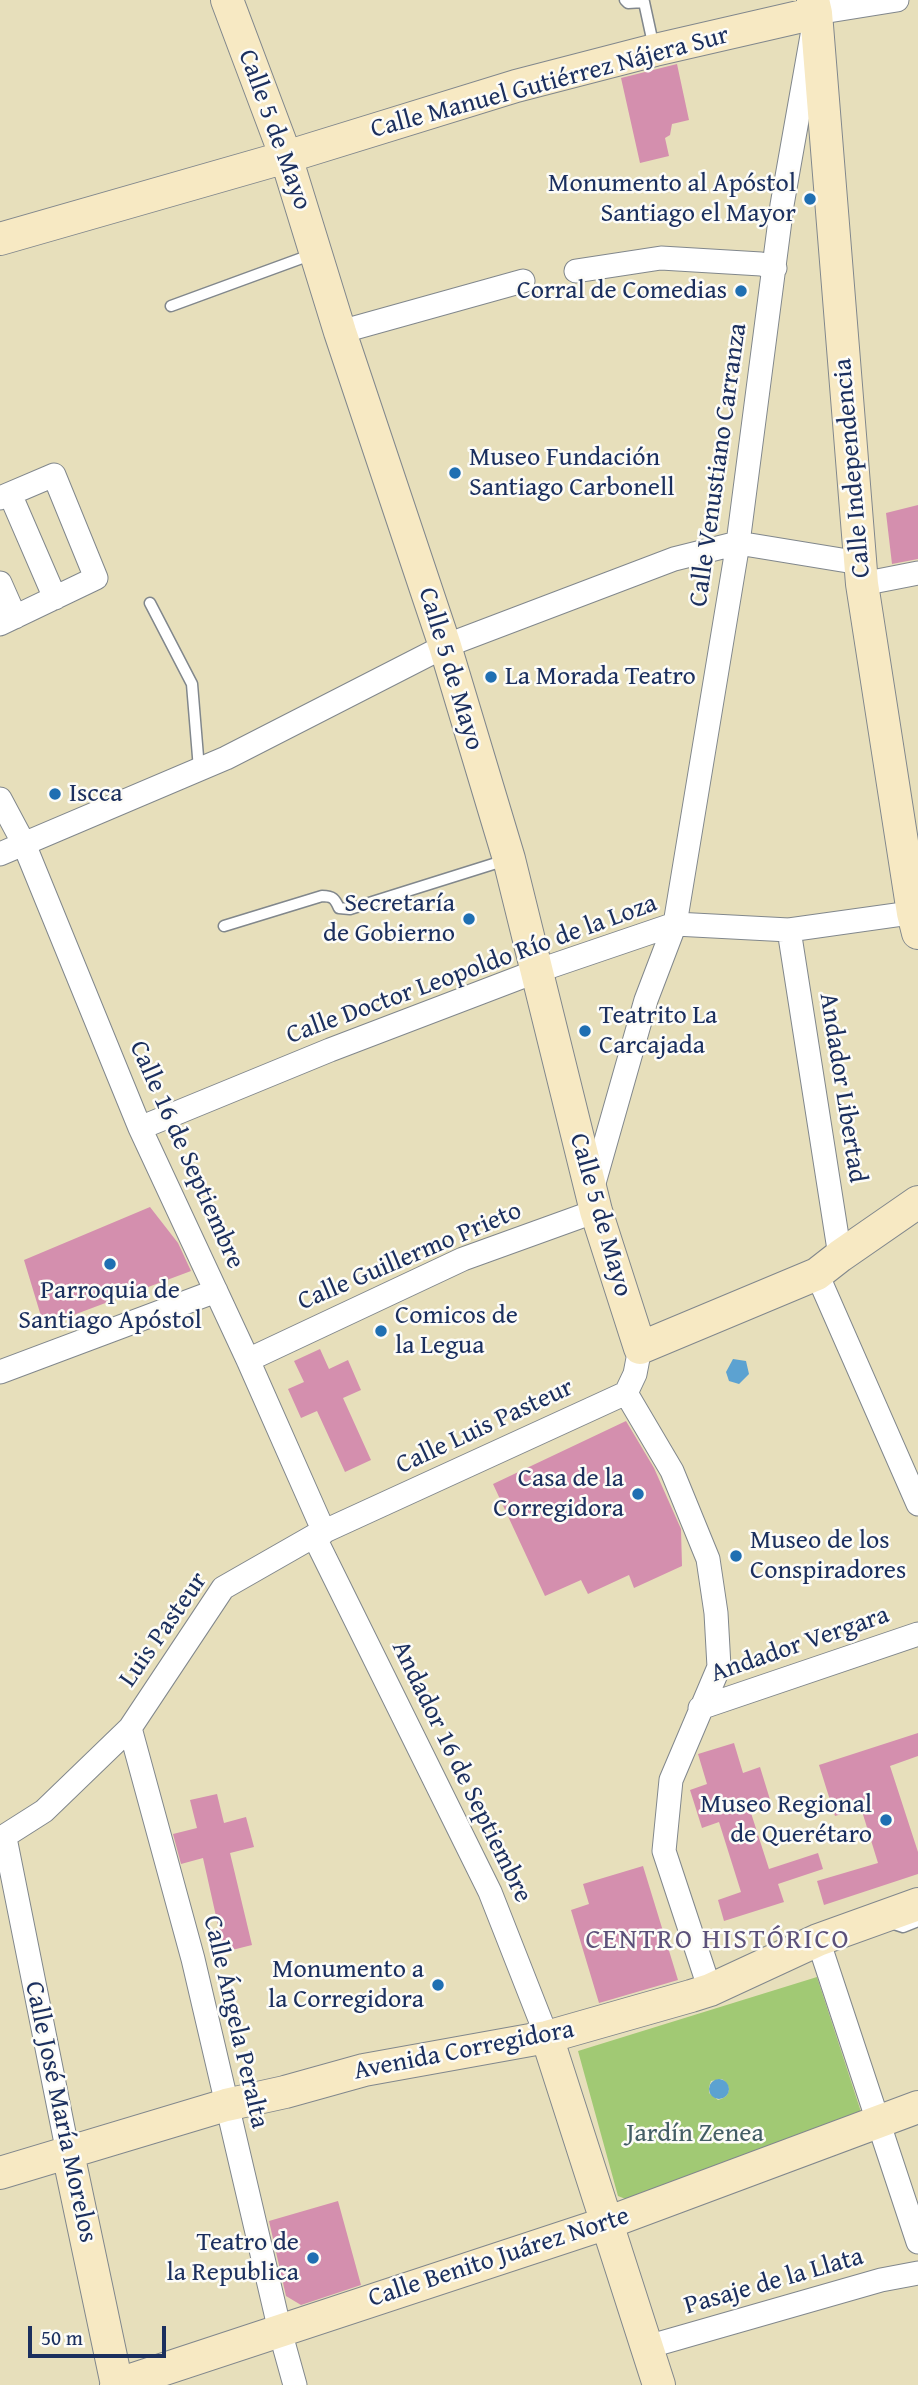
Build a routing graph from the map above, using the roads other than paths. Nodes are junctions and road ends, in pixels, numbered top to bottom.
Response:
1 (227, 0) edge
2 (625, 0) edge
3 (897, 0) edge
4 (646, 1) edge
5 (814, 7) edge
6 (655, 50) junction
7 (286, 157) junction
8 (0, 239) edge
9 (316, 253) junction
10 (775, 268) junction
11 (576, 271) dead end
12 (523, 281) dead end
13 (171, 306) dead end
14 (340, 332) junction
15 (5, 496) edge
16 (738, 543) junction
17 (918, 572) edge
18 (861, 574) junction
19 (0, 583) edge
20 (55, 598) junction
21 (150, 603) dead end
22 (8, 621) edge
23 (445, 646) junction
24 (199, 769) junction
25 (0, 799) edge
26 (24, 844) junction
27 (0, 854) edge
28 (509, 859) junction
29 (916, 919) edge
30 (675, 925) junction
31 (224, 926) dead end
32 (789, 930) junction
33 (537, 971) junction
34 (139, 1128) junction
35 (594, 1202) junction
36 (918, 1202) edge
37 (828, 1265) junction
38 (216, 1291) junction
39 (640, 1348) junction
40 (248, 1360) junction
41 (0, 1372) edge
42 (626, 1393) junction
43 (918, 1504) edge
44 (319, 1534) junction
45 (918, 1634) edge
46 (719, 1667) junction
47 (723, 1700) junction
48 (700, 1708) junction
49 (130, 1728) junction
50 (2, 1838) edge
51 (918, 1903) edge
52 (877, 1918) junction
53 (918, 1921) edge
54 (818, 1940) junction
55 (709, 1990) junction
56 (547, 2037) junction
57 (226, 2105) junction
58 (918, 2106) edge
59 (879, 2122) junction
60 (68, 2153) junction
61 (0, 2172) edge
62 (607, 2223) junction
63 (918, 2242) edge
64 (918, 2273) edge
65 (280, 2331) junction
66 (647, 2347) junction
67 (117, 2385) edge
68 (295, 2385) edge
69 (659, 2385) edge

1 - 7 street, Calle 5 de Mayo
2 - 4 lane
3 - 5 street
4 - 6 lane
5 - 6 street, Calle Manuel Gutiérrez Nájera Sur
5 - 10 street, Calle Venustiano Carranza
5 - 18 street, Calle Independencia
6 - 7 street, Calle Manuel Gutiérrez Nájera Sur
7 - 8 street, Calle Manuel Gutiérrez Nájera Sur
7 - 9 street, Calle 5 de Mayo
9 - 13 lane
9 - 14 street, Calle 5 de Mayo
10 - 11 street
10 - 16 street, Calle Venustiano Carranza
12 - 14 street
14 - 23 street, Calle 5 de Mayo
15 - 20 street
15 - 20 street
16 - 18 street
16 - 23 street
16 - 30 street, Calle Venustiano Carranza
17 - 18 street
18 - 29 street, Calle Independencia
19 - 22 street
20 - 22 street
21 - 24 lane
23 - 24 street
23 - 28 street, Calle 5 de Mayo
24 - 26 street
25 - 26 street, Calle 16 de Septiembre
26 - 27 street
26 - 34 street, Calle 16 de Septiembre
28 - 31 lane
28 - 33 street, Calle 5 de Mayo
29 - 32 street, Calle Doctor Leopoldo Río de la Loza
30 - 32 street, Calle Doctor Leopoldo Río de la Loza
30 - 33 street, Calle Doctor Leopoldo Río de la Loza
30 - 35 street, Calle Venustiano Carranza
32 - 37 street, Andador Libertad
33 - 34 street, Calle Doctor Leopoldo Río de la Loza
33 - 35 street, Calle 5 de Mayo
34 - 38 street, Calle 16 de Septiembre
35 - 39 street, Calle 5 de Mayo
35 - 40 street, Calle Guillermo Prieto
36 - 37 street
37 - 39 street
37 - 43 street, Andador Libertad
38 - 40 street, Calle 16 de Septiembre
38 - 41 street
39 - 42 street
40 - 44 street, Calle 16 de Septiembre
42 - 44 street, Calle Luis Pasteur
42 - 46 street
44 - 49 street, Luis Pasteur
44 - 56 street, Andador 16 de Septiembre
45 - 47 street, Andador Vergara
46 - 47 street
46 - 48 street
47 - 48 street, Andador Vergara
48 - 55 street
49 - 50 street, Luis Pasteur
49 - 57 street, Calle Ángela Peralta
50 - 60 street, Calle José María Morelos
51 - 52 street, Avenida Corregidora
52 - 53 lane
52 - 54 street, Avenida Corregidora
54 - 55 street, Avenida Corregidora
54 - 59 street
55 - 56 street, Avenida Corregidora
56 - 57 street, Avenida Corregidora
56 - 62 street
57 - 60 street, Avenida Corregidora
57 - 65 street, Calle Ángela Peralta
58 - 59 street, Calle Benito Juárez Norte
59 - 62 street, Calle Benito Juárez Norte
59 - 63 street
60 - 61 street, Avenida Corregidora
60 - 67 street, Calle José María Morelos
62 - 65 street, Calle Benito Juárez Norte
62 - 66 street
64 - 66 street, Pasaje de la Llata
65 - 67 street, Calle Benito Juárez Norte
65 - 68 street, Calle Ángela Peralta
66 - 69 street

